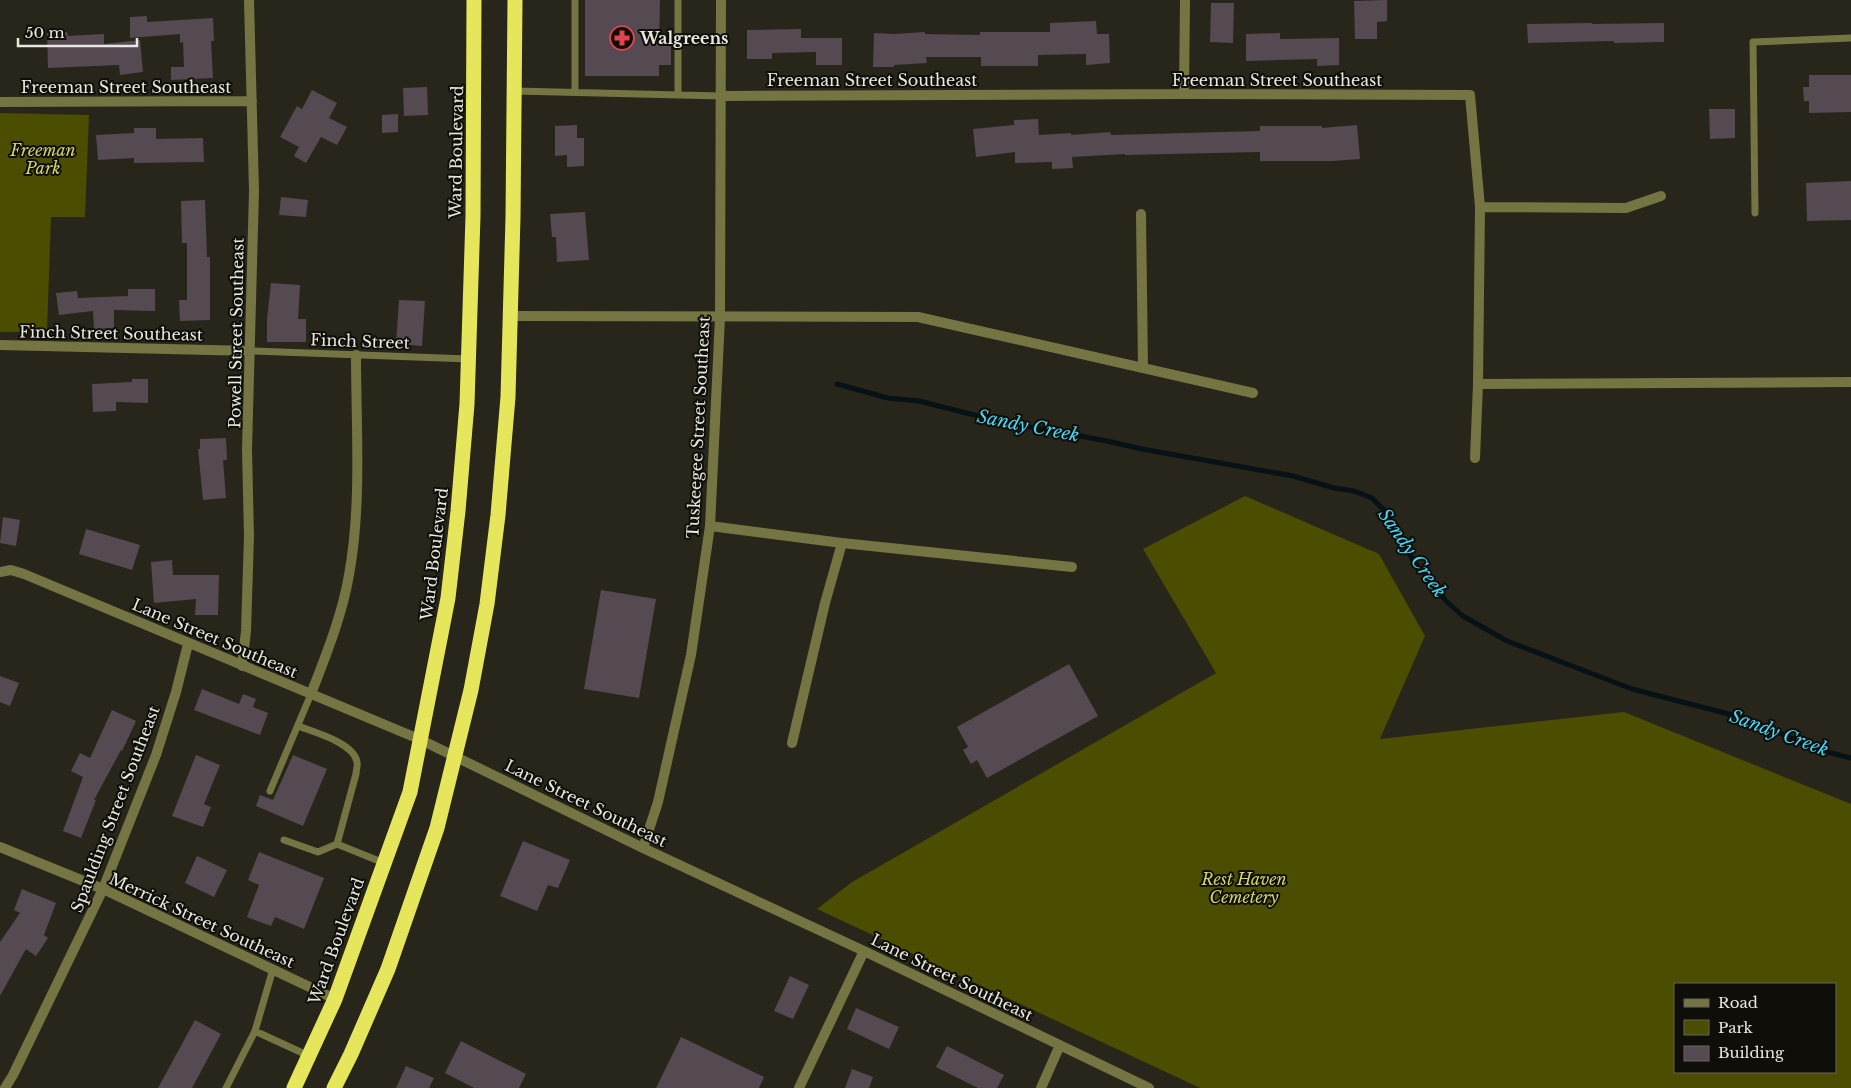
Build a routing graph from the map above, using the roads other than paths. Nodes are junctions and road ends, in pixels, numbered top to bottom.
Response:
1 (249, 0) edge
2 (474, 0) edge
3 (515, 0) edge
4 (575, 0) edge
5 (678, 0) edge
6 (721, 0) edge
7 (1184, 0) edge
8 (1851, 38) edge
9 (515, 91) junction
10 (575, 92) junction
11 (1184, 94) junction
12 (678, 95) junction
13 (722, 96) junction
14 (252, 101) junction
15 (0, 102) edge
16 (1661, 196) dead end
17 (1480, 208) junction
18 (1754, 212) dead end
19 (1141, 214) dead end
20 (510, 316) junction
21 (720, 318) junction
22 (0, 345) edge
23 (251, 352) junction
24 (356, 355) junction
25 (469, 359) junction
26 (1143, 368) junction
27 (1851, 382) edge
28 (1478, 384) junction
29 (1253, 393) dead end
30 (1475, 458) dead end
31 (710, 526) junction
32 (842, 543) junction
33 (1072, 567) dead end
34 (0, 572) edge
35 (188, 644) junction
36 (242, 666) junction
37 (311, 694) junction
38 (298, 726) junction
39 (419, 739) junction
40 (792, 743) dead end
41 (454, 756) junction
42 (270, 791) dead end
43 (284, 840) dead end
44 (337, 844) junction
45 (0, 847) edge
46 (642, 848) junction
47 (384, 863) junction
48 (103, 889) junction
49 (864, 951) junction
50 (273, 969) junction
51 (335, 999) junction
52 (256, 1031) junction
53 (1060, 1045) junction
54 (309, 1056) junction
55 (5, 1088) edge
56 (226, 1088) edge
57 (294, 1088) edge
58 (334, 1088) edge
59 (799, 1088) edge
60 (1041, 1088) edge
61 (1149, 1088) edge

1 - 14 street, Powell Street Southeast
2 - 25 highway, Ward Boulevard
3 - 9 highway
4 - 10 lane
5 - 12 lane
6 - 13 street, Tuskeegee Street Southeast
7 - 11 street
8 - 18 lane
9 - 10 lane
9 - 20 highway
10 - 12 lane
11 - 13 street, Freeman Street Southeast
11 - 17 street, Freeman Street Southeast
12 - 13 lane
13 - 21 street, Tuskeegee Street Southeast
14 - 15 street, Freeman Street Southeast
14 - 23 street, Powell Street Southeast
16 - 17 street
17 - 28 street, Freeman Street Southeast
19 - 26 street
20 - 21 street
20 - 41 highway
21 - 26 street
21 - 31 street, Tuskeegee Street Southeast
22 - 23 street, Finch Street Southeast
23 - 24 lane, Finch Street
23 - 36 street, Powell Street Southeast
24 - 25 lane, Finch Street
24 - 37 street
25 - 39 highway, Ward Boulevard
26 - 29 street
27 - 28 street
28 - 30 street, Freeman Street Southeast
31 - 32 street
31 - 46 street, Tuskeegee Street Southeast
32 - 33 street
32 - 40 street
34 - 35 street, Lane Street Southeast
35 - 36 street, Lane Street Southeast
35 - 48 street, Spaulding Street Southeast
36 - 37 street, Lane Street Southeast
37 - 38 lane
37 - 39 street, Lane Street Southeast
38 - 42 lane
38 - 44 lane
39 - 41 street, Lane Street Southeast
39 - 47 highway, Ward Boulevard
41 - 46 street, Lane Street Southeast
41 - 58 highway
43 - 44 lane
44 - 47 lane
45 - 48 street, Merrick Street Southeast
46 - 49 street, Lane Street Southeast
47 - 51 highway, Ward Boulevard
48 - 50 street, Merrick Street Southeast
48 - 55 street, Spaulding Street Southeast
49 - 53 street, Lane Street Southeast
49 - 59 street
50 - 51 street, Merrick Street Southeast
50 - 52 lane
51 - 54 highway, Ward Boulevard
52 - 54 lane
52 - 56 lane
53 - 60 street
53 - 61 street, Lane Street Southeast
54 - 57 highway, Ward Boulevard

